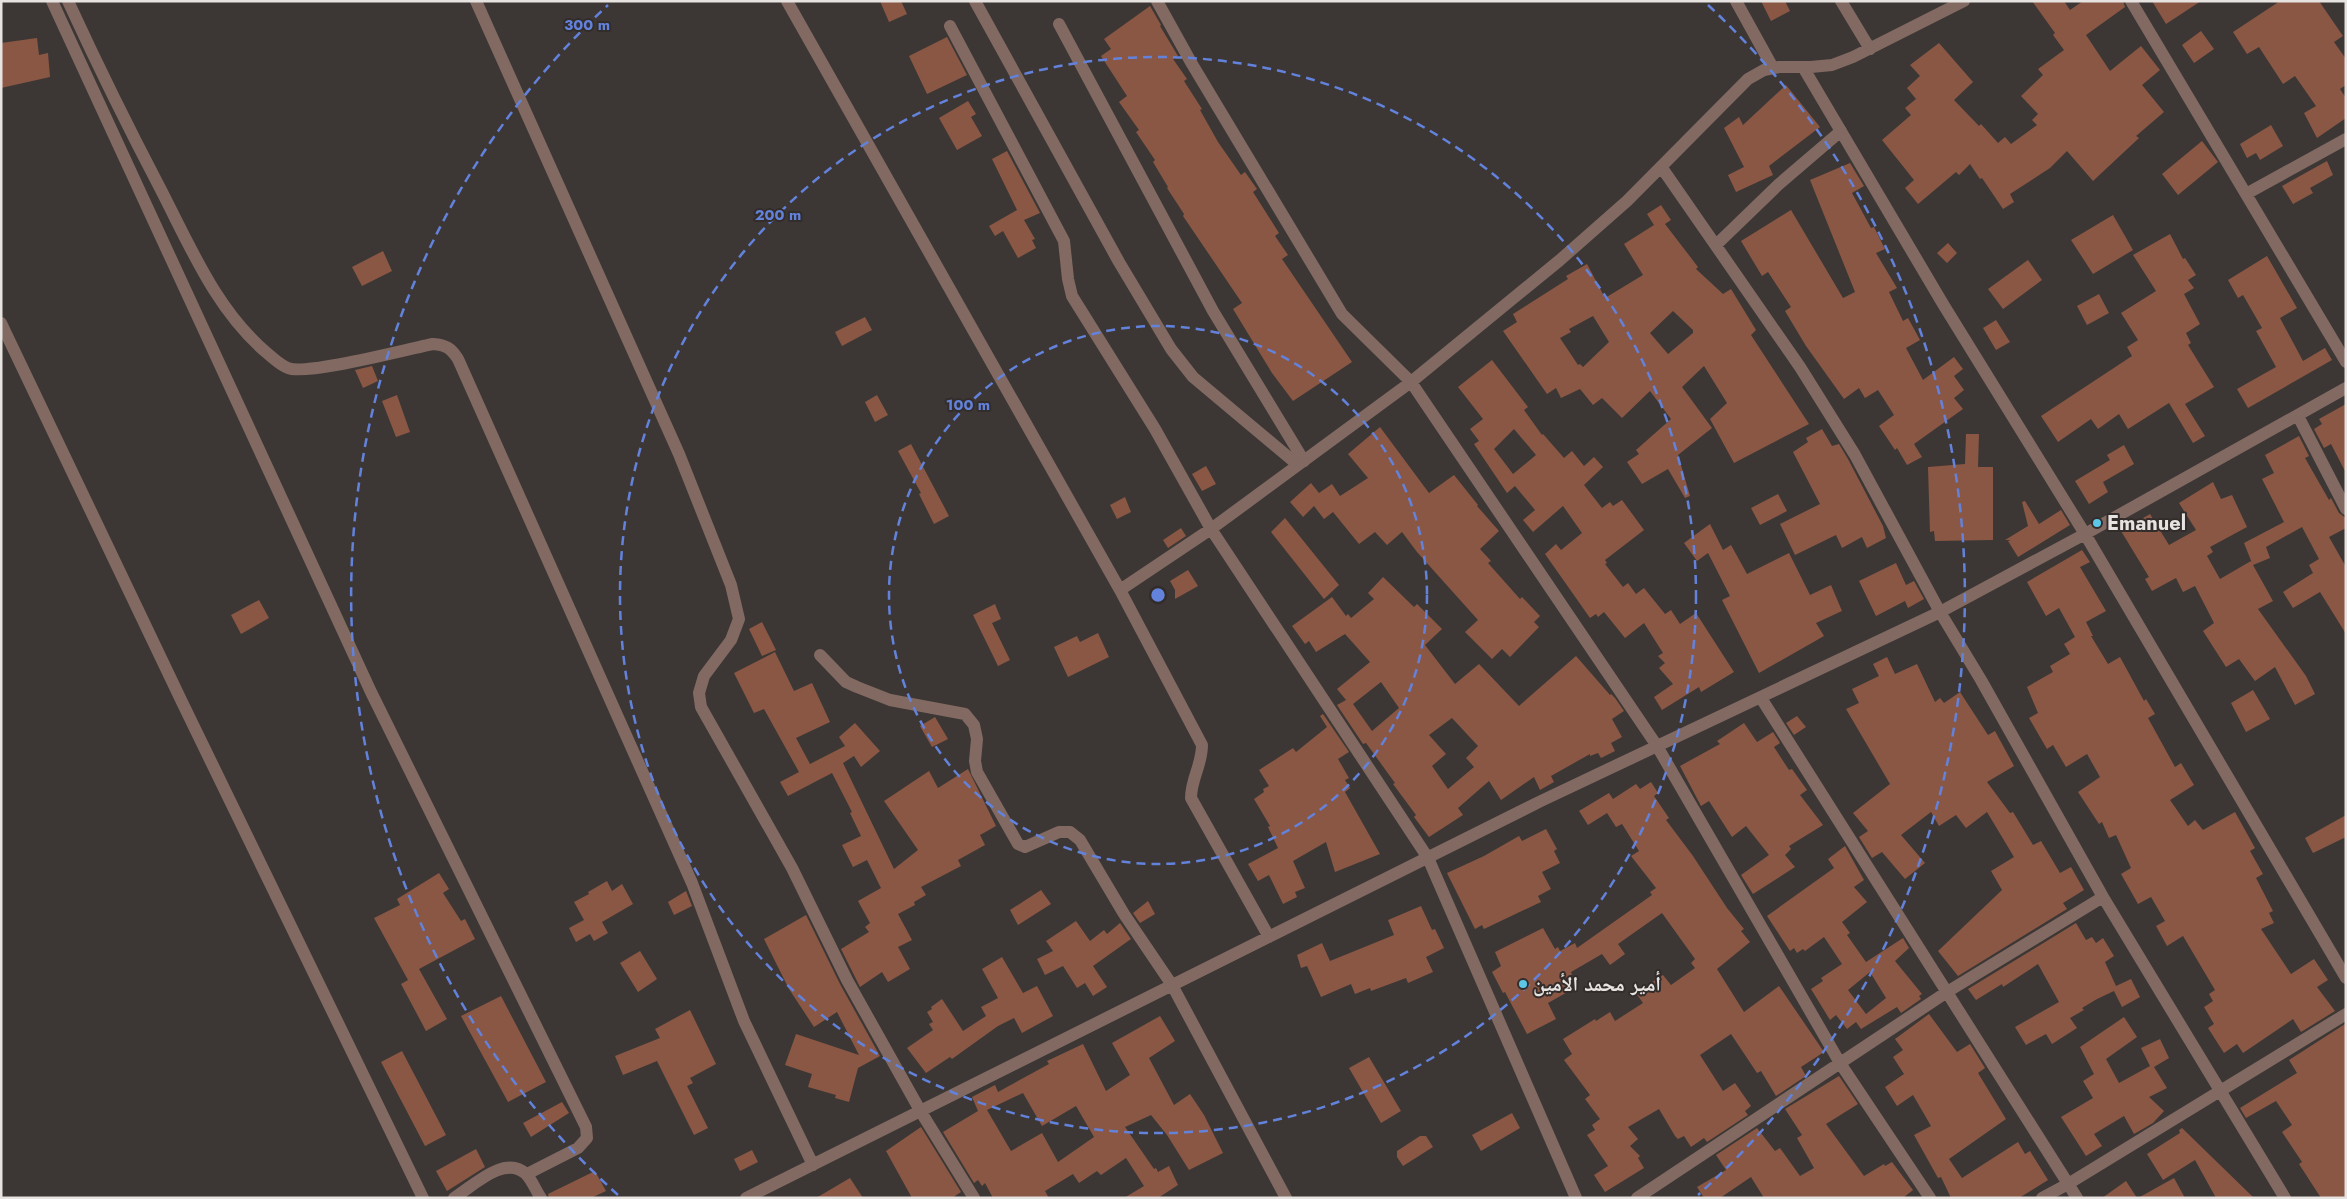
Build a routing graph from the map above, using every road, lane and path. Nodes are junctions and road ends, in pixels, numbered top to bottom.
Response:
1 (52, 1) edge
2 (68, 1) edge
3 (476, 1) edge
4 (787, 1) edge
5 (974, 1) edge
6 (1157, 1) edge
7 (1736, 1) edge
8 (1841, 1) edge
9 (1964, 1) edge
10 (2130, 1) edge
11 (1059, 24) dead end
12 (950, 26) dead end
13 (1870, 48) junction
14 (1804, 67) junction
15 (1773, 68) junction
16 (1841, 132) junction
17 (2346, 139) edge
18 (1662, 168) junction
19 (2246, 194) junction
20 (1716, 245) junction
21 (1, 323) edge
22 (2346, 362) edge
23 (1411, 382) junction
24 (2346, 388) edge
25 (2298, 416) junction
26 (1301, 463) junction
27 (2346, 509) edge
28 (1211, 529) junction
29 (2085, 534) junction
30 (1120, 590) junction
31 (1940, 612) junction
32 (820, 655) dead end
33 (1761, 698) junction
34 (1657, 746) junction
35 (1428, 858) junction
36 (2103, 896) junction
37 (1269, 937) junction
38 (2346, 978) edge
39 (1172, 985) junction
40 (1947, 992) junction
41 (2346, 1014) edge
42 (1840, 1063) junction
43 (2220, 1091) junction
44 (921, 1112) junction
45 (813, 1165) junction
46 (527, 1174) junction
47 (2068, 1184) junction
48 (423, 1198) edge
49 (454, 1198) edge
50 (541, 1198) edge
51 (746, 1198) edge
52 (974, 1198) edge
53 (1286, 1198) edge
54 (1576, 1198) edge
55 (1637, 1198) edge
56 (1930, 1198) edge
57 (2042, 1198) edge
58 (2077, 1198) edge
59 (2285, 1198) edge

1 - 46 street
2 - 45 street
3 - 44 street
4 - 30 street
5 - 26 street
6 - 23 street
7 - 15 street
8 - 13 street
9 - 13 street
10 - 19 street
11 - 26 street
12 - 28 street
13 - 14 street
14 - 15 street
14 - 16 street
15 - 18 street
16 - 20 street
16 - 29 street
17 - 19 street
18 - 20 street
18 - 23 street
19 - 22 street
20 - 31 street
21 - 48 street
23 - 26 street
23 - 34 street
24 - 25 street
25 - 27 street
25 - 29 street
26 - 28 street
28 - 30 street
28 - 35 street
29 - 31 street
29 - 38 street
30 - 37 street
31 - 33 street
31 - 36 street
32 - 39 street
33 - 34 street
33 - 40 street
34 - 35 street
34 - 42 street
35 - 37 street
35 - 54 street
36 - 40 street
36 - 43 street
37 - 39 street
39 - 44 street
39 - 53 street
40 - 42 street
40 - 47 street
41 - 43 street
42 - 55 street
42 - 56 street
43 - 47 street
43 - 59 street
44 - 45 street
44 - 52 street
45 - 51 street
46 - 49 street
46 - 50 street
47 - 57 street
47 - 58 street

